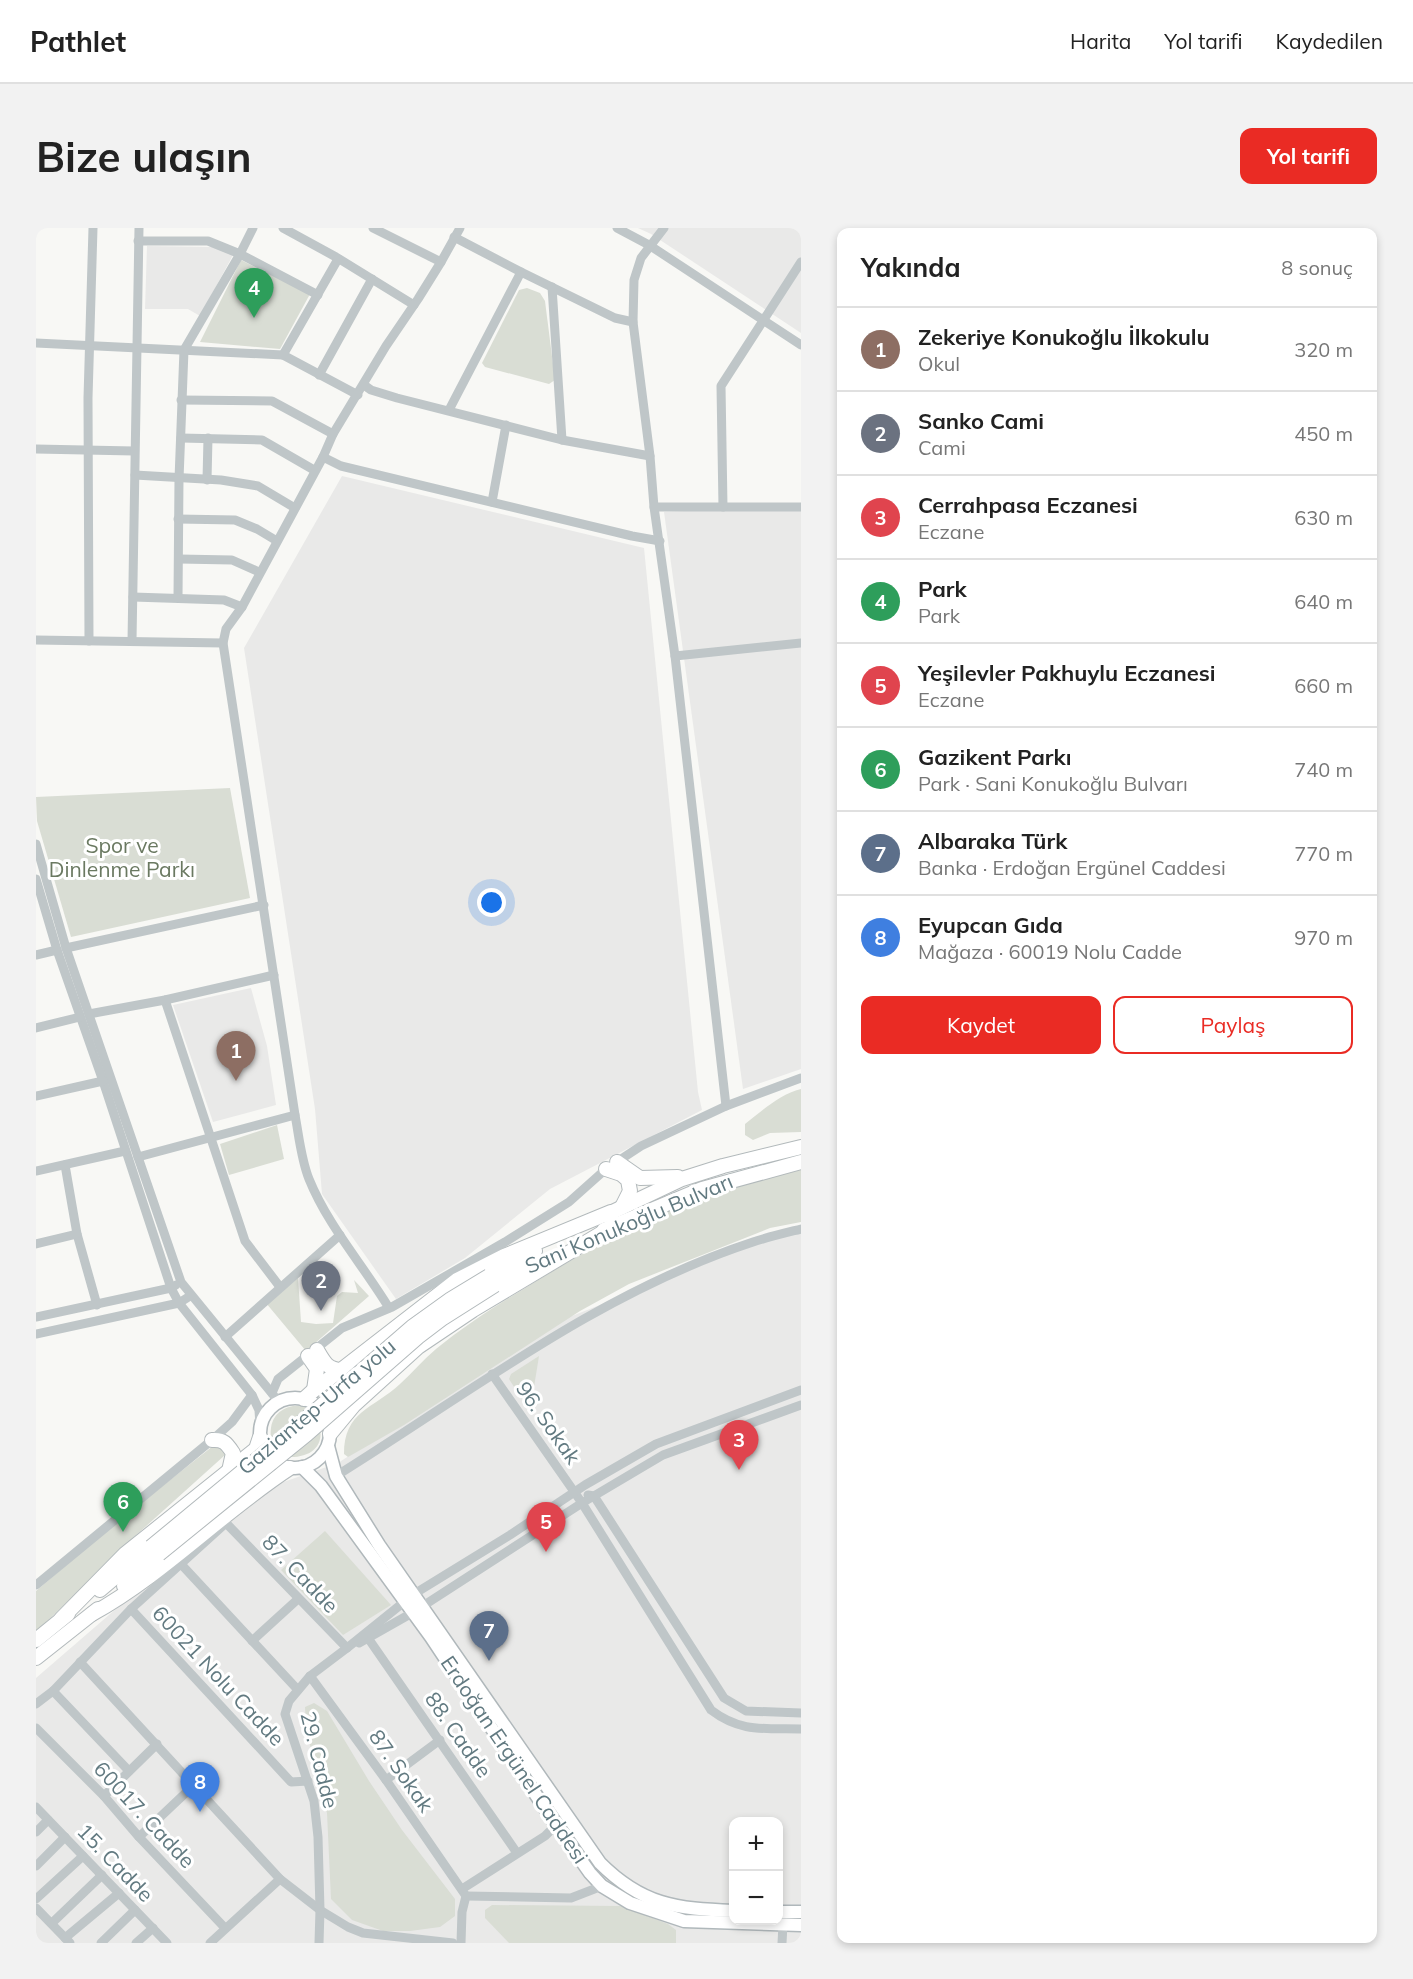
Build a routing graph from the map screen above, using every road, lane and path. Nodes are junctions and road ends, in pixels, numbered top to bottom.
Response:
1 (93, 228) edge
2 (139, 228) edge
3 (253, 228) edge
4 (283, 228) edge
5 (373, 228) edge
6 (399, 228) edge
7 (460, 228) edge
8 (617, 228) edge
9 (664, 228) edge
10 (454, 237) junction
11 (393, 238) junction
12 (138, 241) junction
13 (650, 245) junction
14 (240, 254) junction
15 (339, 259) junction
16 (441, 262) junction
17 (801, 262) edge
18 (520, 272) junction
19 (372, 279) junction
20 (552, 287) junction
21 (318, 295) junction
22 (414, 305) junction
23 (762, 320) junction
24 (633, 322) junction
25 (36, 343) edge
26 (89, 345) junction
27 (801, 345) edge
28 (138, 348) junction
29 (184, 350) junction
30 (284, 355) junction
31 (320, 375) junction
32 (364, 384) junction
33 (358, 394) junction
34 (181, 400) junction
35 (449, 410) junction
36 (506, 425) junction
37 (333, 434) junction
38 (181, 438) junction
39 (208, 438) junction
40 (562, 440) junction
41 (36, 448) edge
42 (89, 449) junction
43 (134, 451) junction
44 (650, 456) junction
45 (322, 457) junction
46 (314, 470) junction
47 (135, 475) junction
48 (179, 479) junction
49 (207, 480) junction
50 (492, 502) junction
51 (654, 507) junction
52 (723, 507) junction
53 (801, 507) edge
54 (295, 508) junction
55 (178, 519) junction
56 (277, 541) junction
57 (660, 541) junction
58 (179, 559) junction
59 (259, 572) junction
60 (133, 597) junction
61 (178, 598) junction
62 (242, 607) junction
63 (36, 640) edge
64 (88, 641) junction
65 (132, 641) junction
66 (223, 643) junction
67 (801, 643) edge
68 (675, 656) junction
69 (36, 844) edge
70 (37, 885) edge
71 (264, 905) junction
72 (62, 949) junction
73 (36, 955) edge
74 (274, 975) junction
75 (165, 1000) junction
76 (84, 1016) junction
77 (36, 1028) edge
78 (801, 1078) edge
79 (103, 1081) junction
80 (36, 1096) edge
81 (726, 1106) junction
82 (295, 1115) junction
83 (210, 1138) junction
84 (801, 1147) edge
85 (125, 1151) junction
86 (138, 1156) junction
87 (801, 1162) edge
88 (64, 1165) junction
89 (611, 1165) junction
90 (36, 1171) edge
91 (692, 1176) junction
92 (617, 1210) junction
93 (610, 1228) junction
94 (801, 1229) edge
95 (77, 1234) junction
96 (340, 1235) junction
97 (36, 1244) edge
98 (492, 1280) junction
99 (181, 1282) junction
100 (280, 1287) junction
101 (171, 1288) junction
102 (190, 1296) junction
103 (179, 1303) junction
104 (98, 1305) junction
105 (389, 1308) junction
106 (36, 1317) edge
107 (36, 1334) edge
108 (225, 1337) junction
109 (313, 1353) junction
110 (341, 1370) junction
111 (492, 1374) junction
112 (801, 1390) edge
113 (252, 1395) junction
114 (309, 1395) junction
115 (276, 1397) junction
116 (801, 1405) edge
117 (260, 1432) junction
118 (212, 1440) junction
119 (329, 1440) junction
120 (296, 1468) junction
121 (230, 1470) junction
122 (336, 1476) junction
123 (574, 1492) junction
124 (594, 1496) junction
125 (582, 1503) junction
126 (155, 1551) junction
127 (484, 1551) junction
128 (492, 1562) junction
129 (180, 1563) junction
130 (36, 1585) edge
131 (298, 1599) junction
132 (413, 1604) junction
133 (131, 1609) junction
134 (92, 1614) junction
135 (61, 1619) junction
136 (368, 1638) junction
137 (36, 1640) edge
138 (252, 1641) junction
139 (348, 1648) junction
140 (36, 1658) edge
141 (80, 1662) junction
142 (310, 1676) junction
143 (298, 1690) junction
144 (53, 1691) junction
145 (36, 1704) edge
146 (801, 1713) edge
147 (494, 1721) junction
148 (36, 1728) edge
149 (801, 1729) edge
150 (440, 1740) junction
151 (157, 1744) junction
152 (129, 1771) junction
153 (386, 1780) junction
154 (308, 1781) junction
155 (194, 1785) junction
156 (104, 1796) junction
157 (36, 1807) edge
158 (567, 1815) junction
159 (48, 1820) junction
160 (556, 1825) junction
161 (36, 1832) edge
162 (65, 1837) junction
163 (139, 1837) junction
164 (517, 1853) junction
165 (83, 1856) junction
166 (36, 1866) edge
167 (102, 1875) junction
168 (280, 1879) junction
169 (602, 1887) junction
170 (464, 1892) junction
171 (119, 1893) junction
172 (36, 1899) edge
173 (36, 1908) edge
174 (135, 1910) junction
175 (320, 1910) junction
176 (729, 1911) edge
177 (783, 1912) edge
178 (801, 1912) edge
179 (729, 1922) edge
180 (52, 1923) junction
181 (783, 1925) joint
182 (801, 1925) edge
183 (153, 1928) junction
184 (225, 1928) junction
185 (68, 1941) edge
186 (315, 1942) edge
187 (101, 1943) edge
188 (136, 1943) edge
189 (167, 1943) edge
190 (210, 1943) edge
191 (453, 1943) edge
192 (460, 1943) edge
193 (782, 1943) edge

1 - 26 street
2 - 12 street
3 - 14 street
4 - 15 street
5 - 11 street
6 - 11 street
7 - 10 street
8 - 13 street
9 - 13 street
10 - 16 street
10 - 18 street
11 - 16 street
12 - 14 street
12 - 28 street
13 - 23 street
13 - 24 street
14 - 21 street
14 - 29 street
15 - 19 street
15 - 21 street
16 - 22 street
17 - 23 street
18 - 20 street
18 - 35 street
19 - 22 street
19 - 31 street
20 - 24 street
20 - 40 street
21 - 30 street
22 - 32 street
23 - 27 street
23 - 52 street
24 - 44 street
25 - 26 street
26 - 28 street
26 - 42 street
28 - 29 street
28 - 43 street
29 - 30 street
29 - 34 street
30 - 31 street
31 - 33 street
32 - 33 street
32 - 35 street
33 - 37 street
34 - 37 street
34 - 38 street
35 - 36 street
36 - 40 street
36 - 50 street
37 - 45 street
38 - 39 street
38 - 48 street
39 - 46 street
39 - 49 street
40 - 44 street
41 - 42 street
42 - 43 street
42 - 64 street
43 - 47 street
44 - 51 street
45 - 46 street
45 - 50 street
46 - 54 street
47 - 48 street
47 - 60 street
48 - 49 street
48 - 55 street
49 - 54 street
50 - 57 street
51 - 52 street
51 - 57 street
52 - 53 street
54 - 56 street
55 - 56 street
55 - 58 street
56 - 59 street
57 - 68 street
58 - 59 street
58 - 61 street
59 - 62 street
60 - 61 street
60 - 65 street
61 - 62 street
62 - 66 street
63 - 64 street
64 - 65 street
65 - 66 street
66 - 71 street
67 - 68 street
68 - 81 street
69 - 72 street
70 - 72 street
71 - 72 street
71 - 74 street
72 - 73 street
72 - 76 street
74 - 75 street
74 - 82 street
75 - 76 street
75 - 83 street
76 - 77 street
76 - 79 street
76 - 86 street
78 - 81 street
79 - 80 street
79 - 85 street
81 - 89 street
82 - 83 street
82 - 96 street
83 - 86 street
83 - 100 street
84 - 91 highway, Sani Konukoğlu Bulvarı
85 - 88 street
85 - 101 street
86 - 99 street
87 - 93 highway, Sani Konukoğlu Bulvarı
88 - 90 street
88 - 95 street
89 - 91 highway
89 - 92 highway
89 - 105 street
91 - 92 highway, Sani Konukoğlu Bulvarı
92 - 98 highway, Sani Konukoğlu Bulvarı
92 - 110 highway
93 - 98 highway, Sani Konukoğlu Bulvarı
93 - 119 highway
94 - 111 street
95 - 97 street
95 - 104 street
96 - 100 street
96 - 105 street
98 - 126 highway, Gaziantep-Urfa yolu, bridge
99 - 101 street
99 - 102 street
100 - 108 street
101 - 103 street
101 - 104 street
102 - 103 street
102 - 108 street
103 - 107 street
103 - 113 street
104 - 106 street
105 - 109 street
108 - 115 street
109 - 110 highway
109 - 114 highway
109 - 115 street
110 - 114 highway
111 - 122 street
111 - 123 street, 96. Sokak
112 - 123 street
113 - 117 street
113 - 118 street
114 - 115 main road
114 - 119 main road
115 - 117 main road
116 - 124 street
117 - 120 main road
117 - 121 highway
118 - 121 highway
118 - 130 street
119 - 120 main road
119 - 122 main road
120 - 132 main road
120 - 134 highway
121 - 135 highway
122 - 132 main road
123 - 124 street
123 - 125 street, 96. Sokak
123 - 127 street
124 - 125 street
124 - 146 street
125 - 128 street
125 - 149 street, 96. Sokak
126 - 134 highway
126 - 135 highway
127 - 128 street
127 - 132 street
128 - 132 street
129 - 131 street, 87. Cadde
129 - 133 street
129 - 138 street
131 - 138 street
131 - 139 street, 87. Cadde
132 - 136 street
132 - 139 street
132 - 147 main road
133 - 141 street
133 - 154 street, 60021 Nolu Cadde
134 - 140 highway
135 - 137 highway
136 - 139 street
136 - 150 street, 88. Cadde
138 - 143 street
139 - 142 street, 29. Cadde
141 - 144 street
141 - 151 street
142 - 143 street, 29. Cadde
142 - 153 street, 87. Sokak
143 - 154 street, 29. Cadde
144 - 145 street
144 - 152 street
147 - 158 main road
147 - 160 main road, Erdoğan Ergünel Caddesi
148 - 156 street, 60017. Cadde
150 - 153 street
150 - 164 street, 88. Cadde
151 - 152 street
151 - 155 street
152 - 156 street
153 - 170 street, 87. Sokak
154 - 175 street, 29. Cadde
155 - 163 street
155 - 168 street
156 - 163 street, 60017. Cadde
157 - 159 street, 15. Cadde
158 - 160 main road
158 - 176 main road
159 - 161 street
159 - 162 street, 15. Cadde
160 - 164 street
160 - 169 main road, Erdoğan Ergünel Caddesi
162 - 165 street, 15. Cadde
162 - 166 street
163 - 184 street, 60017. Cadde
164 - 170 street
165 - 167 street, 15. Cadde
165 - 172 street
167 - 171 street, 15. Cadde
167 - 180 street
168 - 175 street
168 - 184 street
169 - 170 street
169 - 179 main road, Erdoğan Ergünel Caddesi
170 - 192 street
171 - 174 street, 15. Cadde
171 - 185 street
173 - 180 street
174 - 183 street, 15. Cadde
174 - 187 street
175 - 186 street, 29. Cadde
175 - 191 street
177 - 178 main road
180 - 185 street
181 - 182 main road, Erdoğan Ergünel Caddesi
181 - 193 street
183 - 188 street
183 - 189 street, 15. Cadde
184 - 190 street

